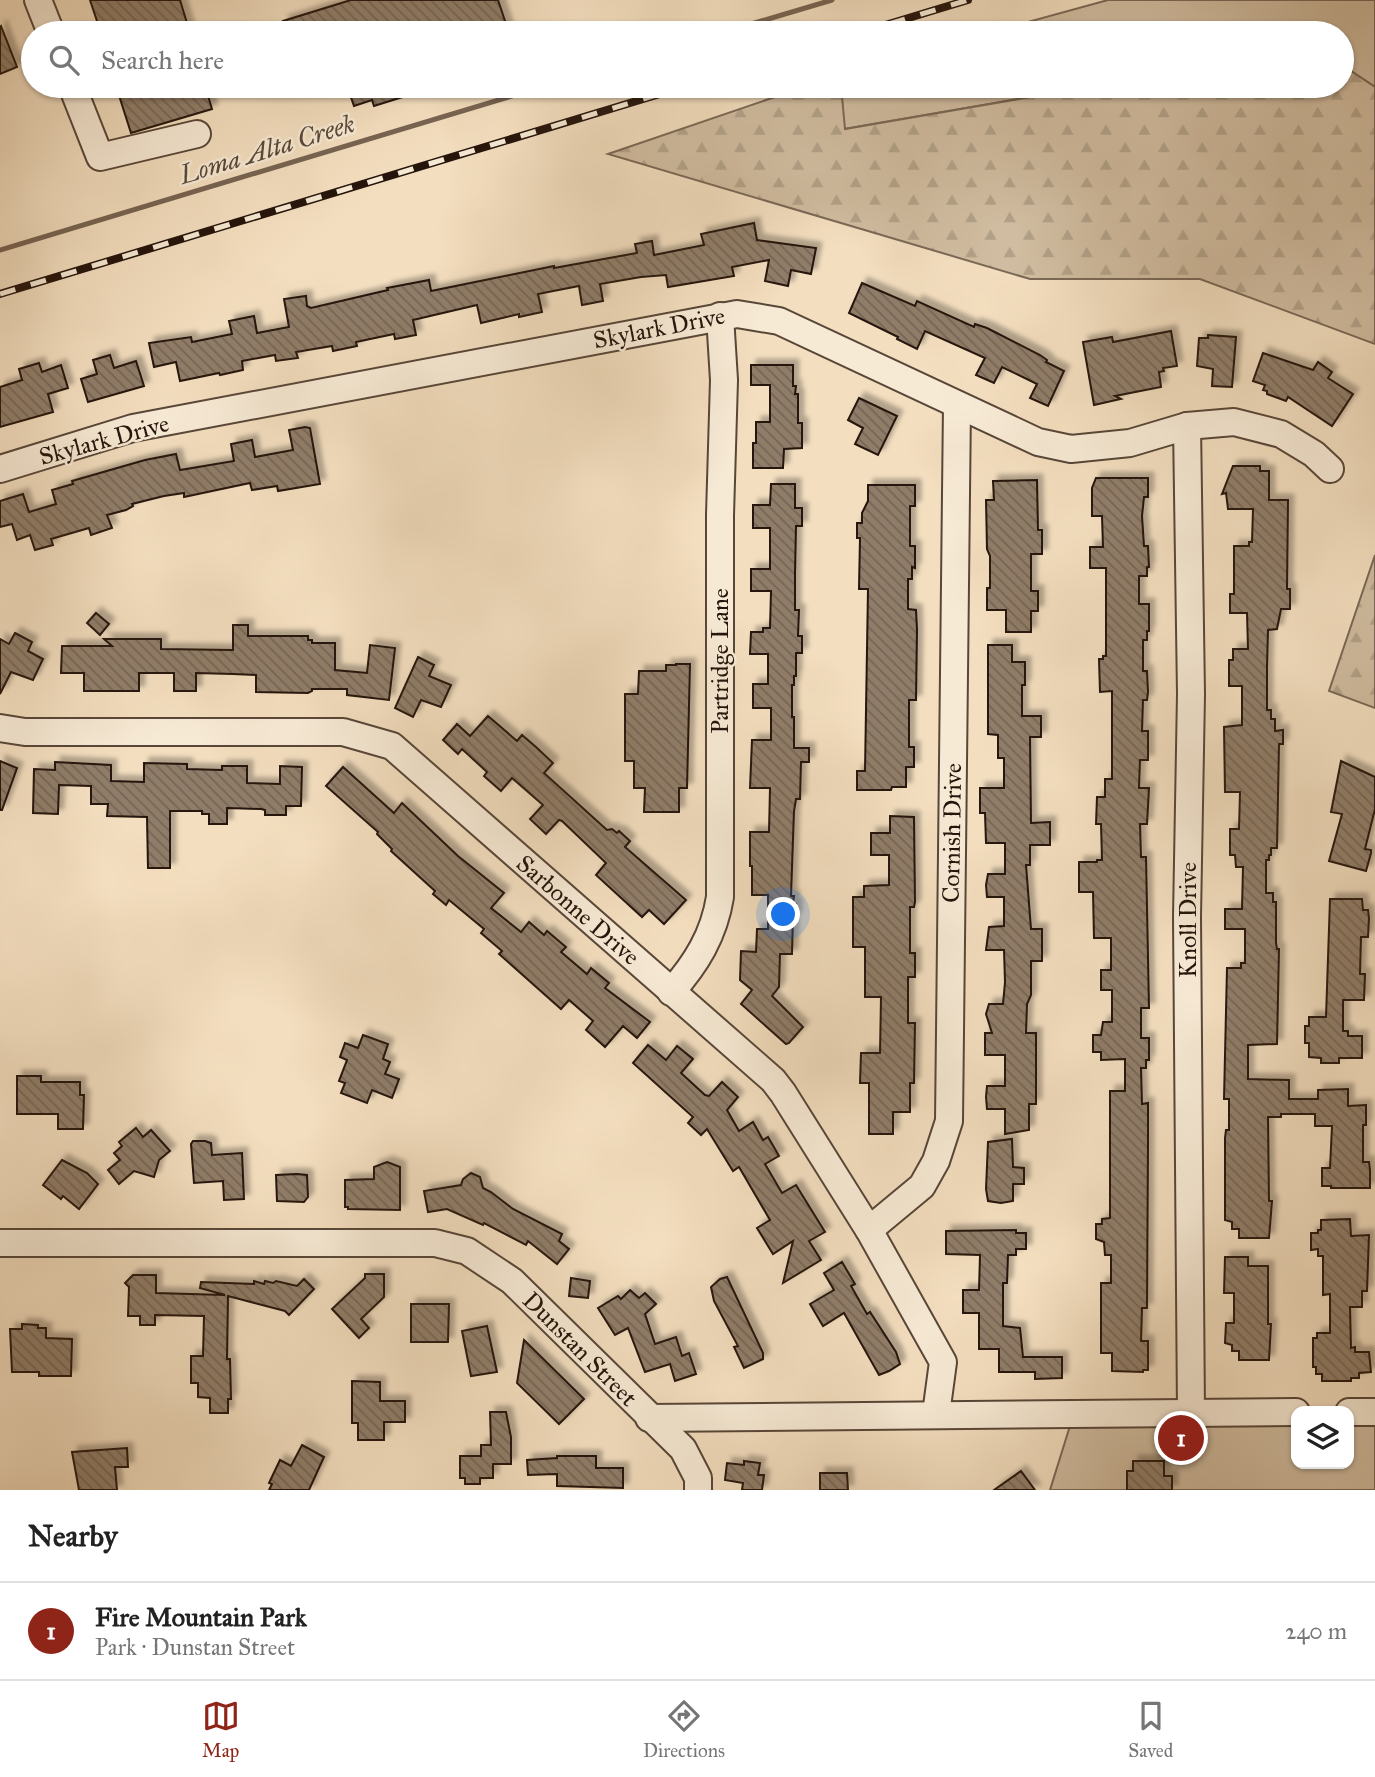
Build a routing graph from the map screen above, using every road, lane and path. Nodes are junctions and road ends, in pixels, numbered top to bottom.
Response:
1 (38, 0) edge
2 (46, 21) edge
3 (77, 98) edge
4 (197, 134) dead end
5 (720, 316) junction
6 (957, 405) junction
7 (1187, 426) junction
8 (0, 469) edge
9 (1330, 469) dead end
10 (0, 729) edge
11 (671, 992) junction
12 (869, 1230) junction
13 (0, 1243) edge
14 (1291, 1412) edge
15 (1354, 1412) edge
16 (1375, 1412) edge
17 (1191, 1413) junction
18 (936, 1414) junction
19 (649, 1418) junction
20 (698, 1490) edge

1 - 2 street
3 - 4 street
5 - 6 street, Skylark Drive
5 - 8 street, Skylark Drive
5 - 11 street, Partridge Lane
6 - 7 street, Skylark Drive
6 - 12 street, Cornish Drive
7 - 9 street, Skylark Drive
7 - 17 street, Knoll Drive
10 - 11 street, Sarbonne Drive
11 - 12 street, Sarbonne Drive
12 - 18 street, Sarbonne Drive
13 - 19 street, Dunstan Street
14 - 17 street, Dunstan Street
15 - 16 street
17 - 18 street, Dunstan Street
18 - 19 street, Dunstan Street
19 - 20 street

